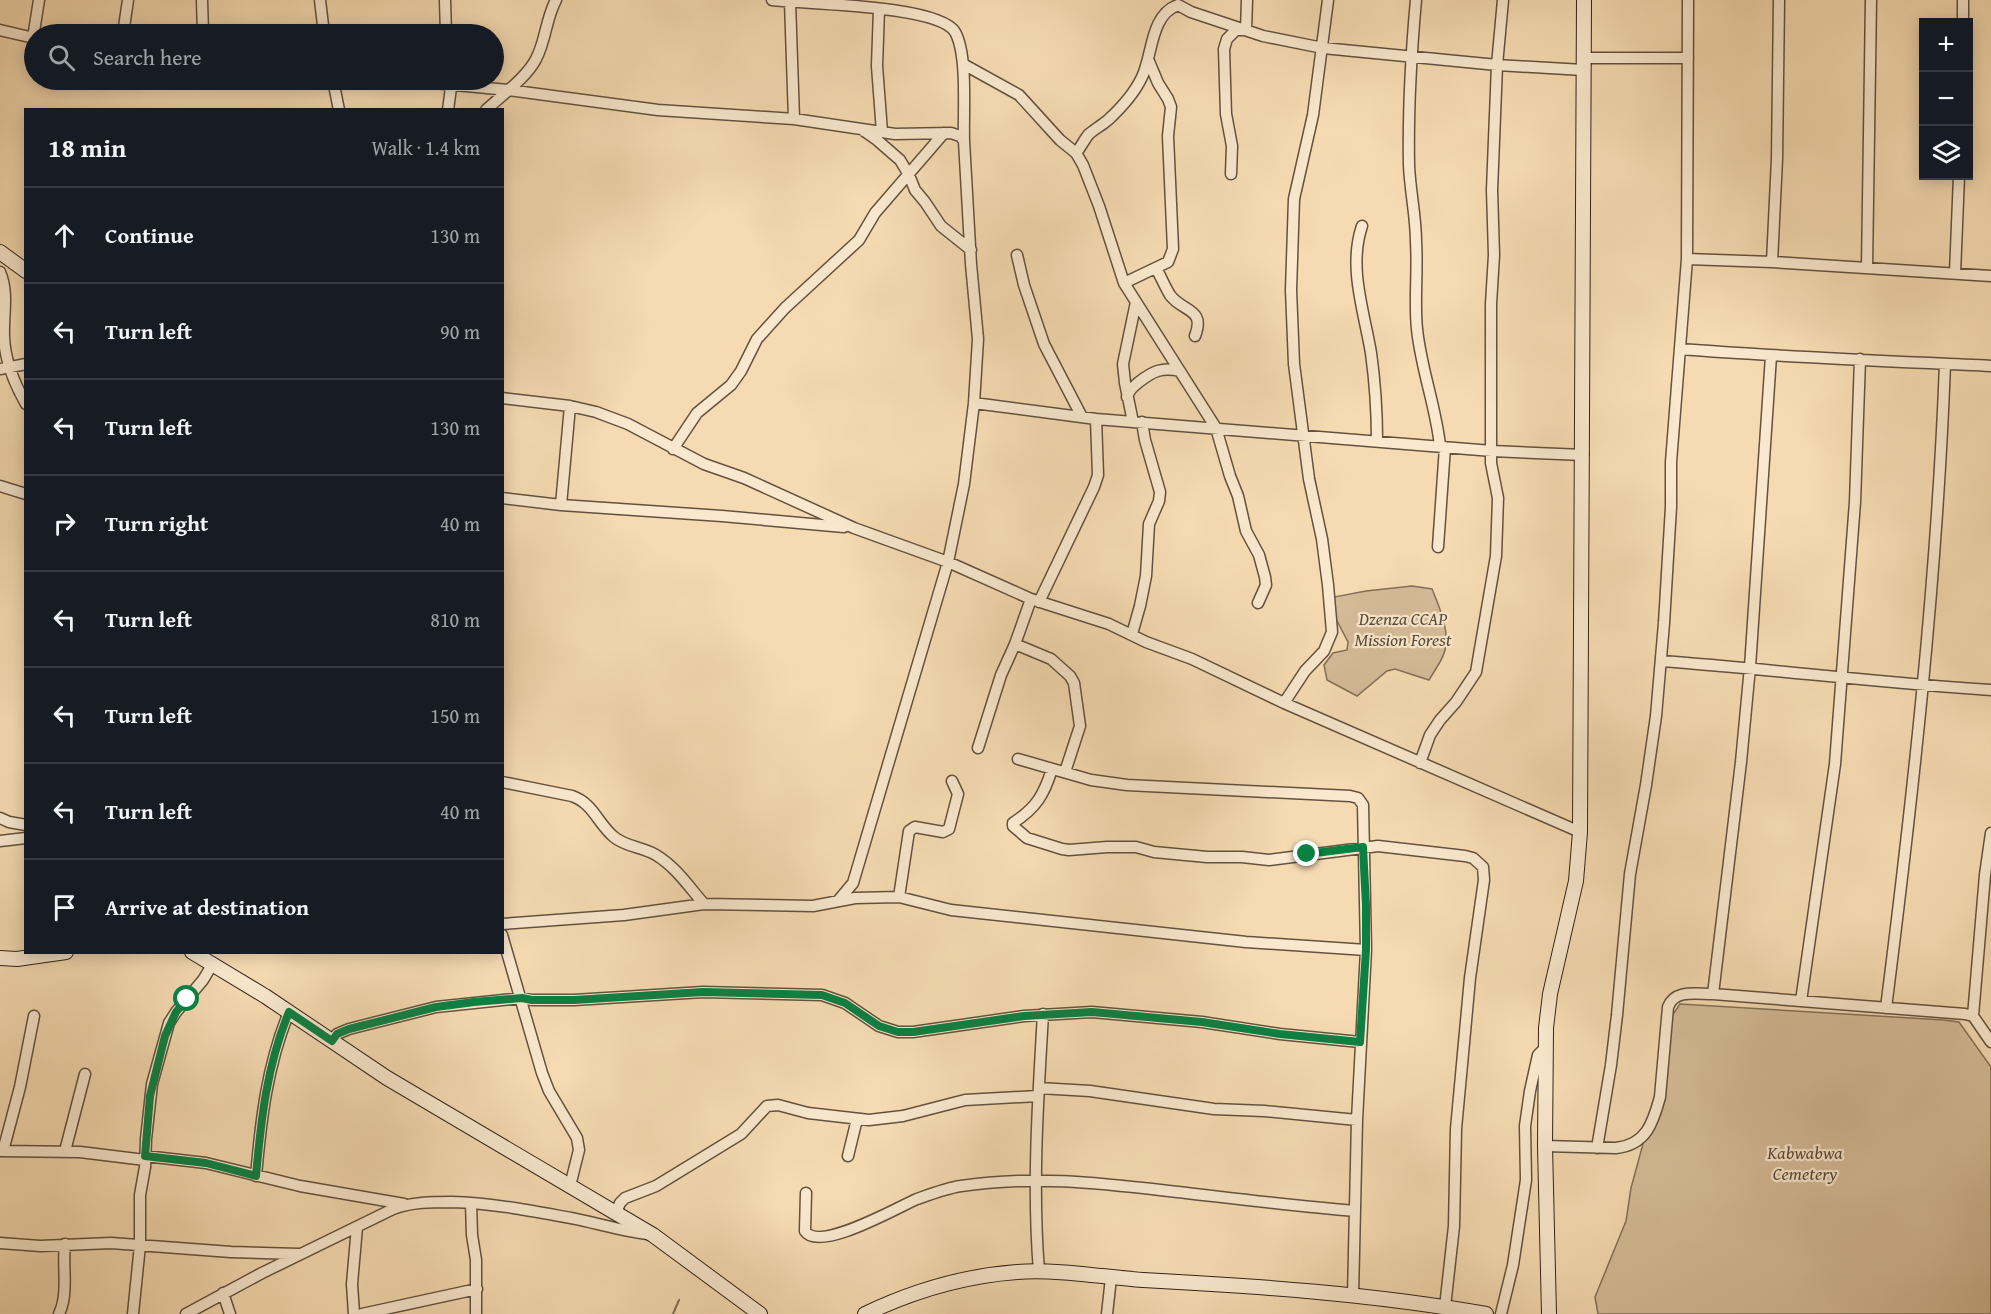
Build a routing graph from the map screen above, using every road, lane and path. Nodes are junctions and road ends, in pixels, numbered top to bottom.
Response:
1 (39, 0) edge
2 (128, 0) edge
3 (202, 0) edge
4 (320, 0) edge
5 (445, 0) edge
6 (556, 0) edge
7 (772, 0) edge
8 (1247, 0) edge
9 (1328, 0) edge
10 (1416, 0) edge
11 (1503, 0) edge
12 (1584, 0) edge
13 (1688, 0) edge
14 (1779, 0) edge
15 (1871, 0) edge
16 (1963, 0) edge
17 (790, 2) junction
18 (879, 9) junction
19 (1963, 18) edge
20 (36, 24) edge
21 (124, 24) edge
22 (203, 24) edge
23 (323, 24) edge
24 (446, 24) edge
25 (0, 30) edge
26 (1246, 30) junction
27 (24, 36) edge
28 (1323, 48) junction
29 (1411, 56) junction
30 (1688, 58) junction
31 (1148, 59) junction
32 (963, 64) junction
33 (1583, 64) junction
34 (1497, 65) junction
35 (504, 89) edge
36 (335, 90) edge
37 (451, 90) edge
38 (508, 90) junction
39 (339, 108) edge
40 (448, 108) edge
41 (488, 108) edge
42 (794, 119) junction
43 (861, 129) junction
44 (882, 132) junction
45 (944, 133) junction
46 (964, 141) junction
47 (1076, 153) junction
48 (1231, 174) dead end
49 (909, 175) junction
50 (1959, 180) edge
51 (1362, 226) dead end
52 (971, 250) junction
53 (0, 252) edge
54 (1017, 255) dead end
55 (1687, 259) junction
56 (1772, 262) junction
57 (1156, 268) junction
58 (1866, 268) junction
59 (24, 270) edge
60 (0, 272) edge
61 (1955, 273) junction
62 (1991, 276) edge
63 (1124, 283) junction
64 (1136, 302) junction
65 (1195, 336) dead end
66 (1680, 349) junction
67 (1771, 356) junction
68 (1860, 358) junction
69 (24, 364) edge
70 (1945, 364) junction
71 (1991, 366) edge
72 (5, 367) edge
73 (1180, 371) junction
74 (1127, 397) junction
75 (504, 398) edge
76 (24, 401) edge
77 (974, 403) junction
78 (570, 406) junction
79 (1082, 417) junction
80 (1096, 419) junction
81 (1137, 422) junction
82 (1216, 428) junction
83 (1304, 435) junction
84 (1377, 441) junction
85 (1443, 447) junction
86 (673, 449) junction
87 (1492, 451) junction
88 (1583, 455) junction
89 (0, 486) edge
90 (24, 493) edge
91 (504, 498) edge
92 (561, 505) junction
93 (854, 528) junction
94 (1438, 547) dead end
95 (948, 562) junction
96 (1035, 600) junction
97 (1258, 603) dead end
98 (1132, 634) junction
99 (1016, 644) junction
100 (1661, 660) junction
101 (1750, 667) junction
102 (1841, 677) junction
103 (1922, 685) junction
104 (1991, 690) edge
105 (1284, 703) junction
106 (978, 748) dead end
107 (1018, 759) dead end
108 (1420, 763) junction
109 (1052, 769) junction
110 (1065, 772) junction
111 (504, 782) edge
112 (952, 782) dead end
113 (0, 818) edge
114 (24, 825) edge
115 (1580, 832) junction
116 (1991, 833) edge
117 (24, 838) edge
118 (0, 841) edge
119 (1363, 847) junction
120 (899, 897) junction
121 (838, 901) junction
122 (704, 904) junction
123 (504, 924) edge
124 (504, 941) edge
125 (1366, 950) junction
126 (52, 954) edge
127 (195, 954) edge
128 (0, 958) edge
129 (212, 965) junction
130 (1713, 994) junction
131 (522, 998) junction
132 (1801, 1001) junction
133 (1886, 1008) junction
134 (289, 1012) junction
135 (1043, 1014) junction
136 (34, 1016) dead end
137 (1974, 1016) junction
138 (332, 1041) junction
139 (1360, 1042) junction
140 (1991, 1042) edge
141 (1545, 1048) junction
142 (85, 1074) dead end
143 (1038, 1092) junction
144 (857, 1119) junction
145 (1357, 1120) junction
146 (1545, 1146) junction
147 (1597, 1148) junction
148 (1, 1151) edge
149 (64, 1151) junction
150 (848, 1156) dead end
151 (145, 1158) junction
152 (256, 1176) junction
153 (1036, 1180) junction
154 (570, 1186) junction
155 (806, 1193) dead end
156 (471, 1203) junction
157 (407, 1204) junction
158 (1355, 1211) junction
159 (616, 1213) junction
160 (357, 1227) junction
161 (653, 1235) junction
162 (0, 1243) edge
163 (65, 1244) junction
164 (140, 1245) junction
165 (302, 1254) junction
166 (1039, 1271) junction
167 (1111, 1278) junction
168 (477, 1289) junction
169 (223, 1293) junction
170 (1353, 1296) junction
171 (1454, 1310) edge
172 (59, 1314) edge
173 (133, 1314) edge
174 (186, 1314) edge
175 (230, 1314) edge
176 (354, 1314) edge
177 (362, 1314) edge
178 (476, 1314) edge
179 (760, 1314) edge
180 (865, 1314) edge
181 (1107, 1314) edge
182 (1486, 1314) edge
183 (1501, 1314) edge
184 (1549, 1314) edge

1 - 20 street
2 - 21 street
3 - 22 street
4 - 23 street
5 - 24 street
6 - 38 street
7 - 17 street
8 - 26 street
9 - 28 street
10 - 29 street
11 - 34 street
12 - 33 street
13 - 30 street
14 - 56 street
15 - 58 street
16 - 19 street
17 - 18 street
17 - 42 street
18 - 32 street
18 - 44 street
25 - 27 street
26 - 28 street
26 - 31 street
26 - 48 street
28 - 29 street
28 - 83 street
29 - 34 street
29 - 85 street
30 - 33 street
30 - 55 street
31 - 47 street
31 - 57 street
32 - 46 street
32 - 47 street
33 - 34 street
33 - 88 street
34 - 87 street
35 - 38 street
36 - 39 street
37 - 40 street
38 - 41 street
38 - 42 street
42 - 43 street
43 - 44 street
43 - 49 street
44 - 45 street
45 - 46 street
45 - 49 street
46 - 52 street
47 - 63 street
49 - 52 street
49 - 86 street
50 - 61 street
51 - 84 street
52 - 77 street
53 - 59 street
54 - 79 street
55 - 56 street
55 - 66 street
56 - 58 street
57 - 63 street
57 - 65 street
58 - 61 street
60 - 72 street
61 - 62 street
63 - 64 street
64 - 73 street
64 - 74 street
66 - 67 street
66 - 100 street
67 - 68 street
67 - 101 street
68 - 70 street
68 - 102 street
69 - 72 street
70 - 71 street
70 - 103 street
72 - 76 street
73 - 74 street
73 - 82 street
74 - 81 street
75 - 78 street
77 - 79 street
77 - 95 street
78 - 86 street
78 - 92 street
79 - 80 street
80 - 81 street
80 - 96 street
81 - 82 street
81 - 98 street
82 - 83 street
82 - 97 street
83 - 84 street
83 - 105 street
84 - 85 street
85 - 87 street
85 - 94 street
86 - 93 street
87 - 88 street
87 - 108 street
88 - 115 street
89 - 90 street
91 - 92 street
92 - 93 street
93 - 95 street
95 - 96 street
95 - 121 street
96 - 98 street
96 - 99 street
98 - 105 street
99 - 106 street
99 - 110 street
100 - 101 street
100 - 147 street
101 - 102 street
101 - 130 street
102 - 103 street
102 - 132 street
103 - 104 street
103 - 133 street
105 - 108 street
107 - 109 street
108 - 115 street
109 - 110 street
109 - 119 street
110 - 119 street
111 - 122 street
112 - 120 street
113 - 114 street
115 - 141 street
116 - 137 street
117 - 118 street
119 - 125 street
119 - 171 street
120 - 121 street
120 - 125 street
121 - 122 street
122 - 123 street
124 - 131 street
125 - 139 street
126 - 128 street
127 - 129 street
129 - 134 street
129 - 151 street
130 - 132 street
130 - 147 street
131 - 135 street
131 - 138 street
131 - 154 street
132 - 133 street
133 - 137 street
134 - 138 street
134 - 152 street
135 - 139 street
135 - 143 street
136 - 148 street
137 - 140 street
138 - 154 street
139 - 145 street
141 - 146 street
141 - 183 street
142 - 149 street
143 - 144 street
143 - 145 street
143 - 153 street
144 - 150 street
144 - 159 street
145 - 158 street
146 - 147 street
146 - 184 street
148 - 149 street
149 - 151 street
151 - 152 street
151 - 164 street
152 - 157 street
153 - 155 street
153 - 158 street
153 - 166 street
154 - 159 street
156 - 157 street
156 - 161 street
156 - 168 street
157 - 160 street
158 - 170 street
159 - 161 street
160 - 165 street
160 - 176 street
161 - 179 street
162 - 163 street
163 - 164 street
163 - 172 street
164 - 165 street
164 - 173 street
165 - 169 street
166 - 167 street
166 - 180 street
167 - 170 street
167 - 181 street
168 - 177 street
168 - 178 street
169 - 174 street
169 - 175 street
170 - 171 street
171 - 182 street

